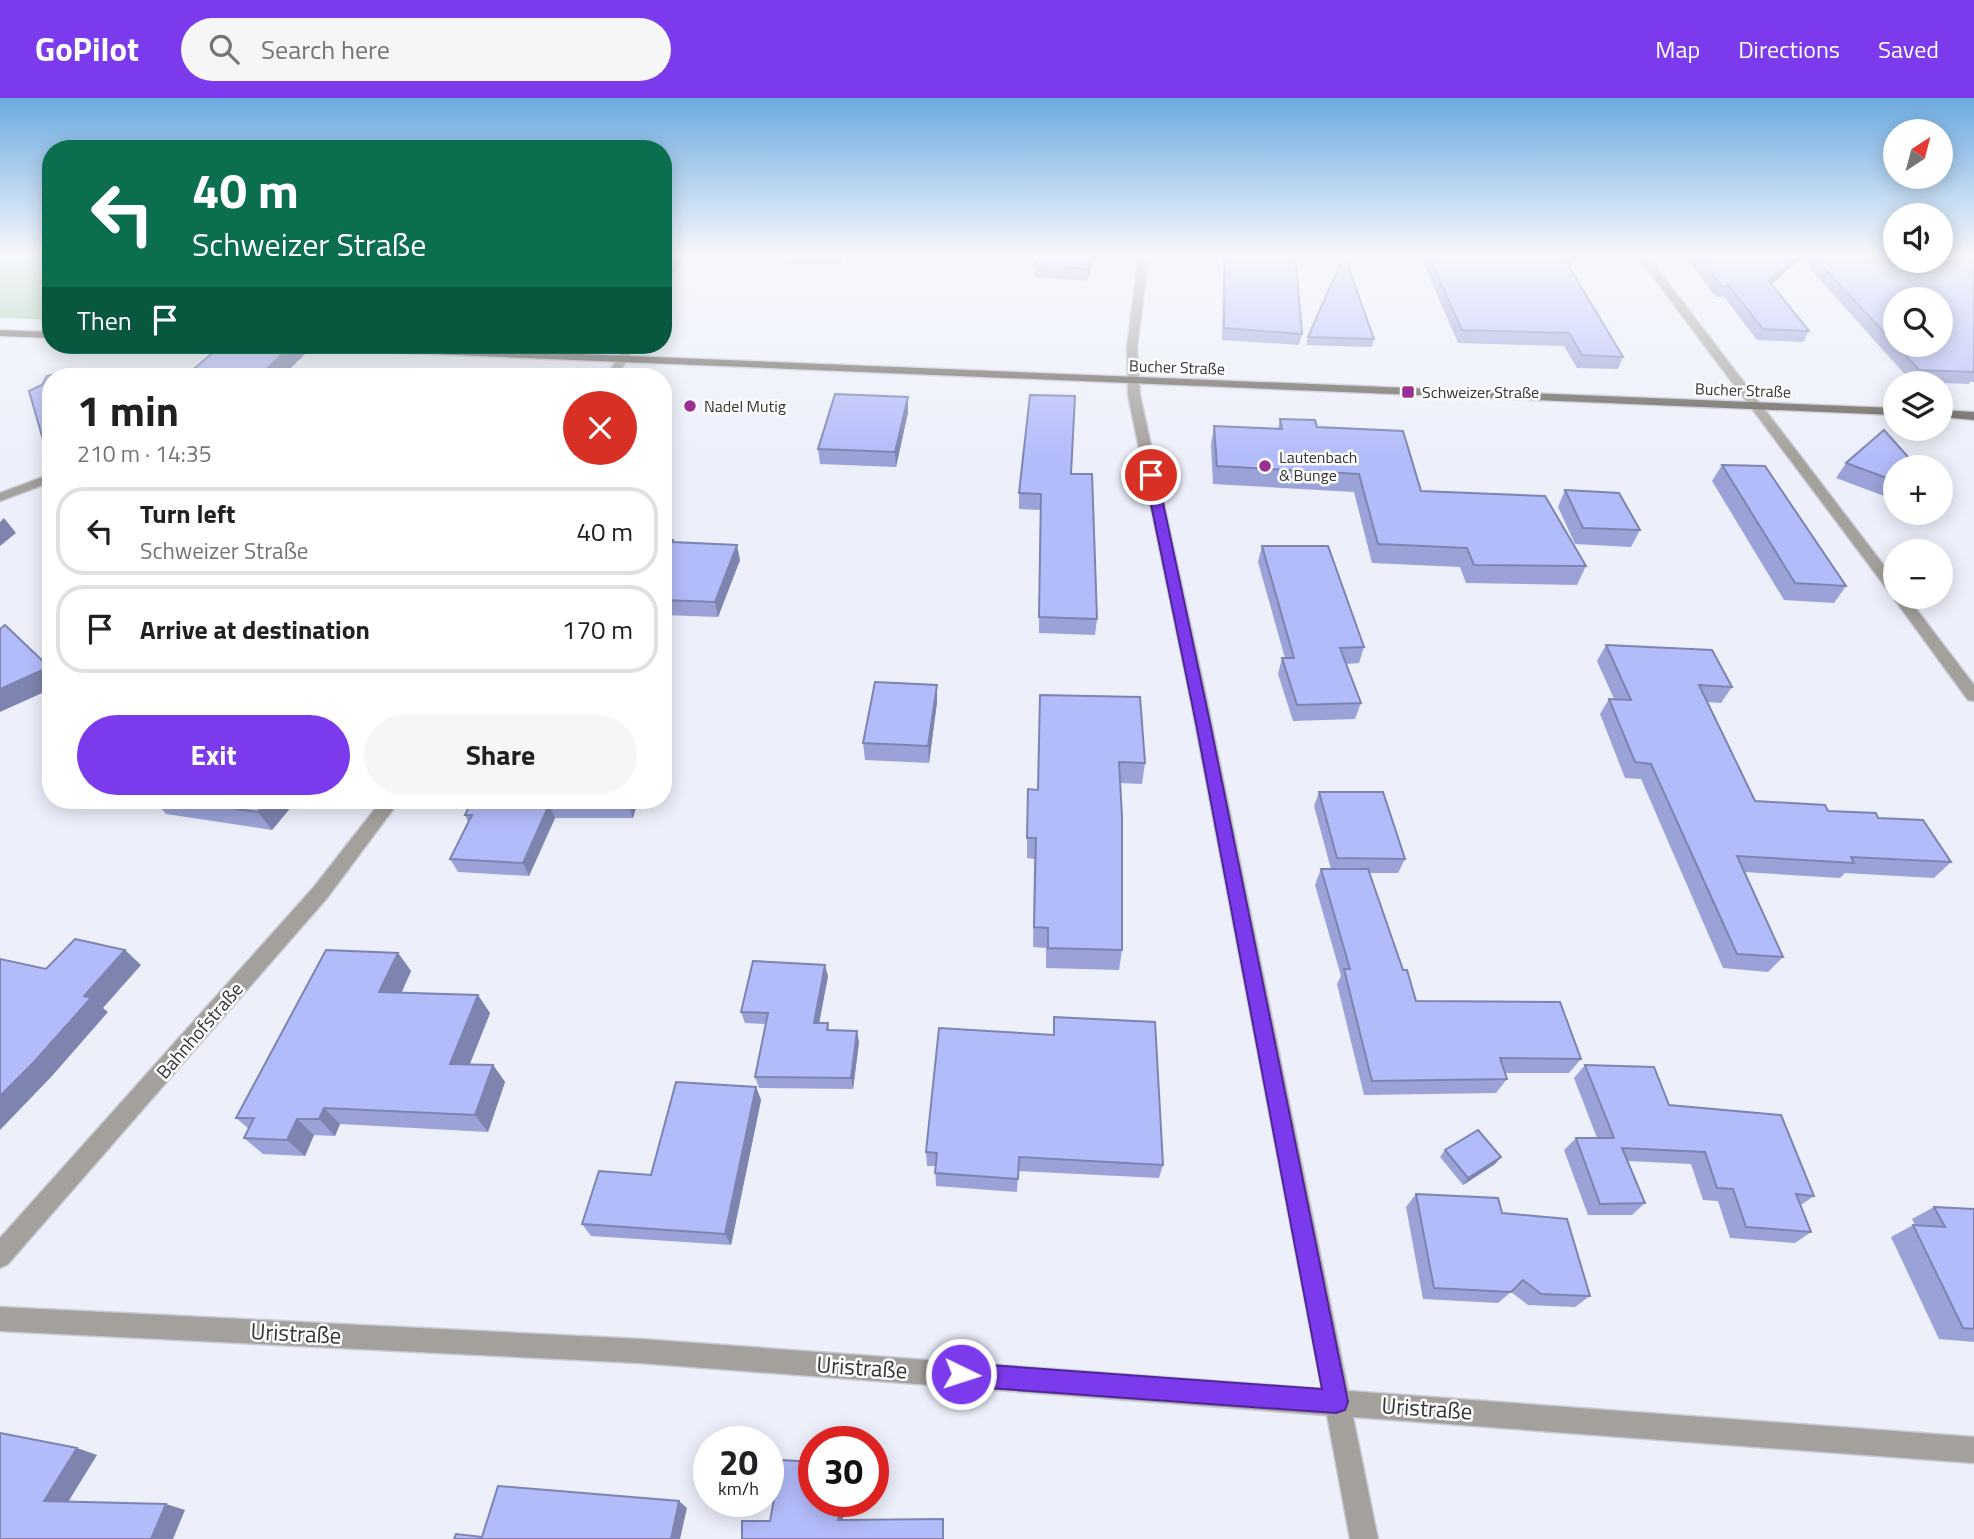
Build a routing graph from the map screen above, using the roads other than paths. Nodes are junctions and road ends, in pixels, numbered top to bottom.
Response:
1 (1135, 321) edge
2 (1690, 321) edge
3 (0, 333) edge
4 (42, 335) edge
5 (477, 354) edge
6 (626, 354) edge
7 (623, 361) junction
8 (618, 368) edge
9 (1132, 381) junction
10 (1758, 406) junction
11 (1883, 411) edge
12 (1953, 415) edge
13 (1974, 416) edge
14 (42, 481) edge
15 (0, 497) edge
16 (1883, 574) edge
17 (1909, 609) edge
18 (1974, 696) edge
19 (384, 809) edge
20 (0, 1256) edge
21 (0, 1319) edge
22 (1336, 1402) junction
23 (1974, 1450) edge
24 (1364, 1539) edge

1 - 9 street
2 - 10 street
3 - 4 main road
5 - 7 main road, Bucher Straße
6 - 7 street
7 - 8 street
7 - 9 main road, Bucher Straße
9 - 10 main road, Bucher Straße
9 - 22 street
10 - 11 main road, Bucher Straße
10 - 16 street
12 - 13 main road
14 - 15 street
17 - 18 street
19 - 20 street, Bahnhofstraße
21 - 22 street, Uristraße
22 - 23 street, Uristraße
22 - 24 street

